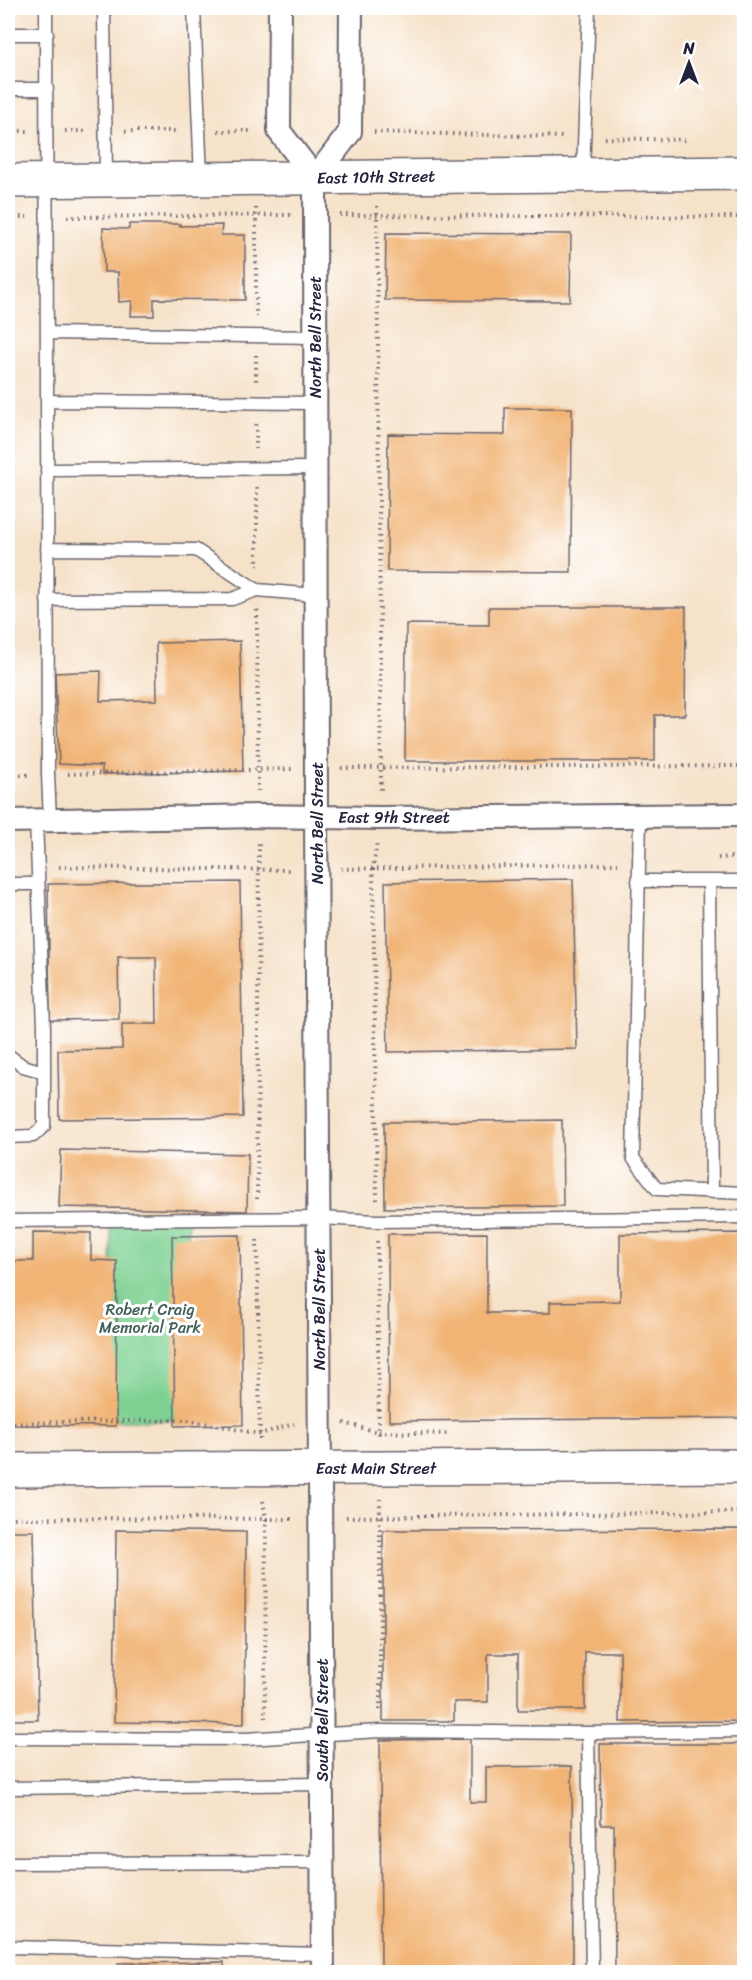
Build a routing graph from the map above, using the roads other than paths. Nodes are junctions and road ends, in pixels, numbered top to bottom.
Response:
1 (46, 8) edge
2 (104, 8) edge
3 (194, 8) edge
4 (280, 8) edge
5 (351, 8) edge
6 (589, 8) edge
7 (8, 34) edge
8 (47, 34) junction
9 (8, 89) edge
10 (47, 89) junction
11 (744, 173) edge
12 (583, 174) junction
13 (315, 178) junction
14 (201, 179) junction
15 (48, 180) junction
16 (106, 180) junction
17 (8, 181) edge
18 (47, 333) junction
19 (316, 337) junction
20 (47, 401) junction
21 (316, 403) junction
22 (316, 468) junction
23 (47, 470) junction
24 (47, 549) junction
25 (257, 590) junction
26 (316, 595) junction
27 (47, 600) junction
28 (744, 814) edge
29 (640, 816) junction
30 (316, 817) junction
31 (43, 820) junction
32 (8, 821) edge
33 (744, 880) edge
34 (638, 881) junction
35 (709, 881) junction
36 (8, 884) edge
37 (37, 884) junction
38 (8, 1055) edge
39 (44, 1072) junction
40 (8, 1137) edge
41 (712, 1192) junction
42 (744, 1193) edge
43 (744, 1217) edge
44 (319, 1218) junction
45 (8, 1221) edge
46 (744, 1466) edge
47 (320, 1468) junction
48 (8, 1470) edge
49 (744, 1731) edge
50 (588, 1733) junction
51 (322, 1735) junction
52 (8, 1738) edge
53 (322, 1784) junction
54 (8, 1788) edge
55 (322, 1862) junction
56 (8, 1863) edge
57 (8, 1947) edge
58 (323, 1963) edge
59 (592, 1972) edge

1 - 8 lane
2 - 16 lane
3 - 14 lane
4 - 13 street
5 - 13 street
6 - 12 lane
7 - 8 lane
8 - 10 lane
9 - 10 lane
10 - 15 lane
11 - 12 street, East 10th Street
12 - 13 street, East 10th Street
13 - 14 street, East 10th Street
13 - 19 street, North Bell Street
14 - 16 street, East 10th Street
15 - 16 street, East 10th Street
15 - 17 street, East 10th Street
15 - 18 lane
18 - 19 lane
18 - 20 lane
19 - 21 street, North Bell Street
20 - 21 lane
20 - 23 lane
21 - 22 street, North Bell Street
22 - 23 lane
22 - 26 street, North Bell Street
23 - 24 lane
24 - 25 lane
24 - 27 lane
25 - 26 lane
25 - 27 lane
26 - 30 street, North Bell Street
27 - 31 lane
28 - 29 street, East 9th Street
29 - 30 street, East 9th Street
29 - 34 lane
30 - 31 street, East 9th Street
30 - 44 street, North Bell Street
31 - 32 street, East 9th Street
31 - 37 lane
33 - 35 lane
34 - 35 lane
34 - 41 lane
35 - 41 lane
36 - 37 lane
37 - 39 lane
38 - 39 lane
39 - 40 lane
41 - 42 lane
43 - 44 lane
44 - 45 lane
44 - 47 street, North Bell Street
46 - 47 street, East Main Street
47 - 48 street, East Main Street
47 - 51 street, South Bell Street
49 - 50 lane
50 - 51 lane
50 - 59 lane
51 - 52 lane
51 - 53 street, South Bell Street
53 - 54 lane
53 - 55 street, South Bell Street
55 - 56 lane
55 - 58 street, South Bell Street
57 - 58 lane

